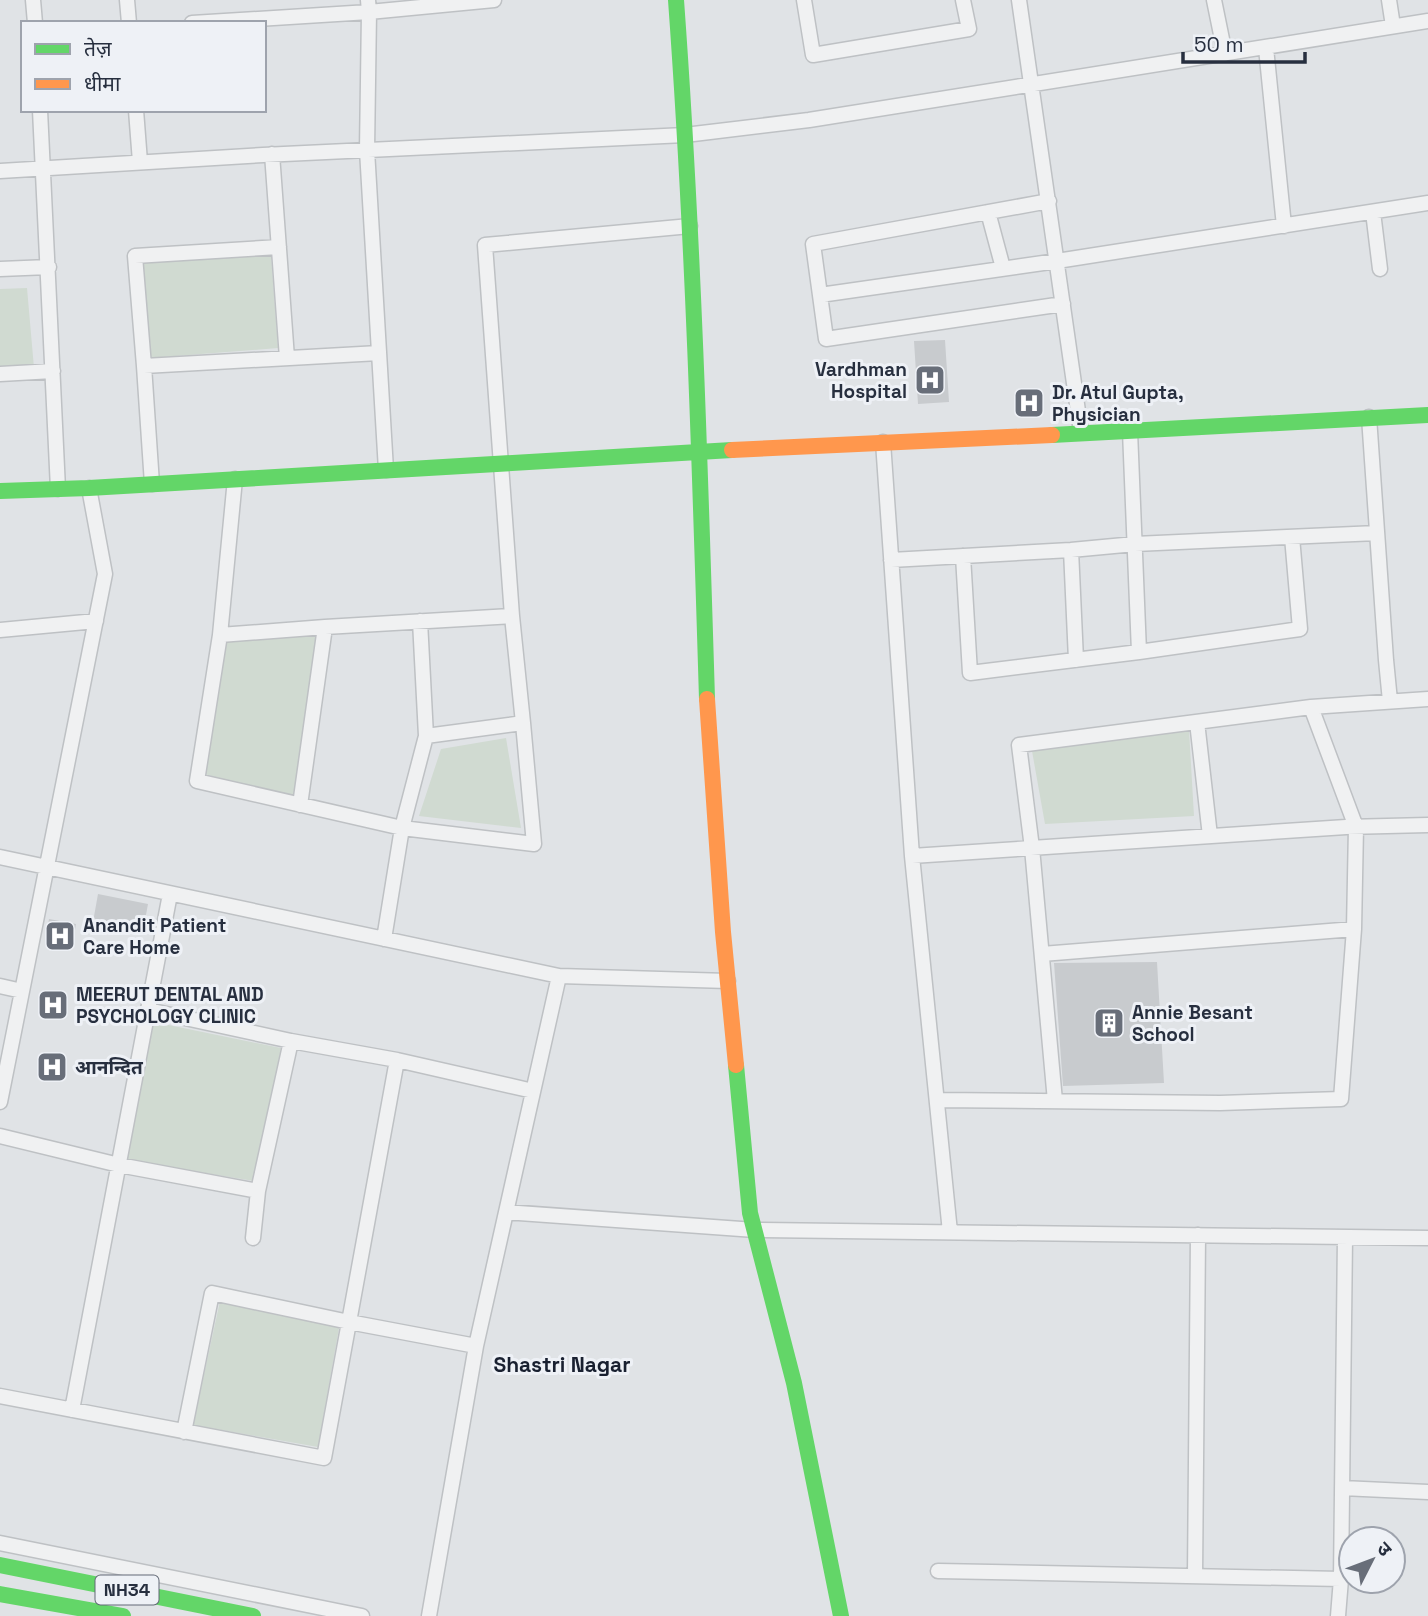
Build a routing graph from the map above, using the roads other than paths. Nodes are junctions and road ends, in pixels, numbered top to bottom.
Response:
1 (33, 0) edge
2 (127, 0) edge
3 (494, 0) edge
4 (676, 0) edge
5 (804, 0) edge
6 (964, 0) edge
7 (1019, 0) edge
8 (1214, 0) edge
9 (1389, 0) edge
10 (368, 6) edge
11 (35, 21) edge
12 (129, 21) edge
13 (213, 21) edge
14 (1428, 21) edge
15 (1393, 26) junction
16 (1266, 48) junction
17 (1225, 54) junction
18 (1032, 85) junction
19 (40, 112) edge
20 (136, 112) edge
21 (685, 135) junction
22 (367, 150) junction
23 (272, 154) junction
24 (140, 162) junction
25 (44, 168) junction
26 (0, 170) edge
27 (1048, 201) junction
28 (1428, 202) edge
29 (988, 212) junction
30 (1374, 212) junction
31 (690, 226) junction
32 (1284, 226) junction
33 (279, 247) junction
34 (1057, 261) junction
35 (49, 267) junction
36 (1003, 268) junction
37 (0, 269) edge
38 (1380, 269) dead end
39 (820, 295) junction
40 (1063, 304) junction
41 (379, 353) junction
42 (287, 358) junction
43 (144, 366) junction
44 (53, 371) junction
45 (0, 373) edge
46 (1428, 415) edge
47 (1369, 417) junction
48 (1130, 431) junction
49 (1081, 432) junction
50 (883, 442) junction
51 (700, 451) junction
52 (500, 463) junction
53 (386, 470) junction
54 (235, 479) junction
55 (152, 484) junction
56 (89, 488) junction
57 (58, 489) junction
58 (0, 491) edge
59 (1377, 533) junction
60 (1292, 537) junction
61 (1135, 544) junction
62 (1071, 550) junction
63 (964, 556) junction
64 (891, 560) junction
65 (512, 616) junction
66 (96, 621) junction
67 (420, 621) junction
68 (325, 627) junction
69 (0, 630) edge
70 (220, 635) junction
71 (1139, 652) junction
72 (1076, 660) junction
73 (1428, 699) edge
74 (1390, 701) junction
75 (1311, 707) junction
76 (1197, 722) junction
77 (523, 723) junction
78 (426, 736) junction
79 (300, 805) junction
80 (1428, 825) edge
81 (1356, 827) junction
82 (402, 828) junction
83 (1210, 836) junction
84 (1032, 848) junction
85 (912, 856) junction
86 (0, 857) edge
87 (47, 866) junction
88 (170, 894) junction
89 (1353, 929) junction
90 (384, 939) junction
91 (1042, 954) junction
92 (559, 976) junction
93 (728, 981) junction
94 (0, 986) edge
95 (22, 991) junction
96 (148, 1010) junction
97 (291, 1041) junction
98 (397, 1060) junction
99 (533, 1091) junction
100 (937, 1100) junction
101 (1055, 1101) junction
102 (0, 1102) edge
103 (0, 1136) edge
104 (119, 1165) junction
105 (258, 1191) junction
106 (506, 1212) junction
107 (755, 1230) junction
108 (950, 1232) junction
109 (1198, 1235) junction
110 (1345, 1237) junction
111 (1428, 1237) edge
112 (253, 1238) dead end
113 (349, 1322) junction
114 (476, 1346) junction
115 (0, 1396) edge
116 (72, 1410) junction
117 (184, 1432) junction
118 (1342, 1488) junction
119 (1428, 1492) edge
120 (1342, 1525) edge
121 (0, 1543) edge
122 (0, 1565) edge
123 (938, 1571) dead end
124 (1195, 1576) junction
125 (1337, 1579) edge
126 (123, 1590) junction
127 (0, 1594) edge
128 (1340, 1595) edge
129 (120, 1616) edge
130 (253, 1616) edge
131 (362, 1616) edge
132 (429, 1616) edge
133 (841, 1616) edge
134 (1338, 1616) edge

1 - 11 street
2 - 12 street
3 - 10 street
4 - 21 main road
5 - 6 street
7 - 18 street
8 - 17 street
9 - 15 street
10 - 13 street
10 - 22 street
14 - 15 street
15 - 16 street
16 - 17 street
16 - 32 street
17 - 18 street
18 - 21 street
18 - 27 street
19 - 25 street
20 - 24 street
21 - 22 street
21 - 31 main road
22 - 23 street
22 - 41 street
23 - 24 street
23 - 33 street
24 - 25 street
25 - 26 street
25 - 35 street
27 - 29 street
27 - 34 street
28 - 30 street
29 - 36 street
29 - 39 street
30 - 32 street
30 - 38 street
31 - 51 main road
31 - 52 street
32 - 34 street
33 - 42 street
33 - 43 street
34 - 36 street
34 - 40 street
35 - 37 street
35 - 44 street
36 - 39 street
39 - 40 street
40 - 49 street
41 - 42 street
41 - 53 street
42 - 43 street
43 - 55 street
44 - 45 street
44 - 57 street
46 - 47 main road
47 - 48 main road
47 - 59 street
48 - 49 main road
48 - 61 street
49 - 50 main road
50 - 51 main road
50 - 64 street
51 - 52 main road
51 - 93 main road
52 - 53 main road
52 - 65 street
53 - 54 main road
54 - 55 main road
54 - 70 street
55 - 56 main road
56 - 57 main road
56 - 66 street
57 - 58 main road
59 - 60 street
59 - 74 street
60 - 61 street
60 - 71 street
61 - 62 street
61 - 71 street
62 - 63 street
62 - 72 street
63 - 64 street
63 - 72 street
64 - 85 street
65 - 67 street
65 - 77 street
66 - 69 street
66 - 87 street
67 - 68 street
67 - 78 street
68 - 70 street
68 - 79 street
70 - 79 street
71 - 72 street
73 - 74 street
74 - 75 street
75 - 76 street
75 - 81 street
76 - 83 street
76 - 84 street
77 - 78 street
77 - 82 street
78 - 82 street
79 - 82 street
80 - 81 street
81 - 83 street
81 - 89 street
82 - 90 street
83 - 84 street
84 - 85 street
84 - 91 street
85 - 100 street
86 - 87 street
87 - 88 street
87 - 95 street
88 - 90 street
88 - 96 street
89 - 91 street
89 - 101 street
90 - 92 street
91 - 101 street
92 - 93 street
92 - 99 street
93 - 107 main road
94 - 95 street
95 - 102 street
96 - 97 street
96 - 104 street
97 - 98 street
97 - 105 street
98 - 99 street
98 - 113 street
99 - 106 street
100 - 101 street
100 - 108 street
103 - 104 street
104 - 105 street
104 - 116 street
105 - 112 street
106 - 107 street
106 - 114 street
107 - 108 street
107 - 133 main road
108 - 109 street
109 - 110 street
109 - 124 street
110 - 111 street
110 - 118 street
113 - 114 street
113 - 117 street
113 - 117 street
114 - 132 street
115 - 116 street
116 - 117 street
118 - 119 street
118 - 120 street
121 - 131 street
122 - 126 main road, NH34
123 - 124 street
124 - 125 street
126 - 129 main road
126 - 130 main road, NH34
127 - 129 main road, NH34
128 - 134 street

